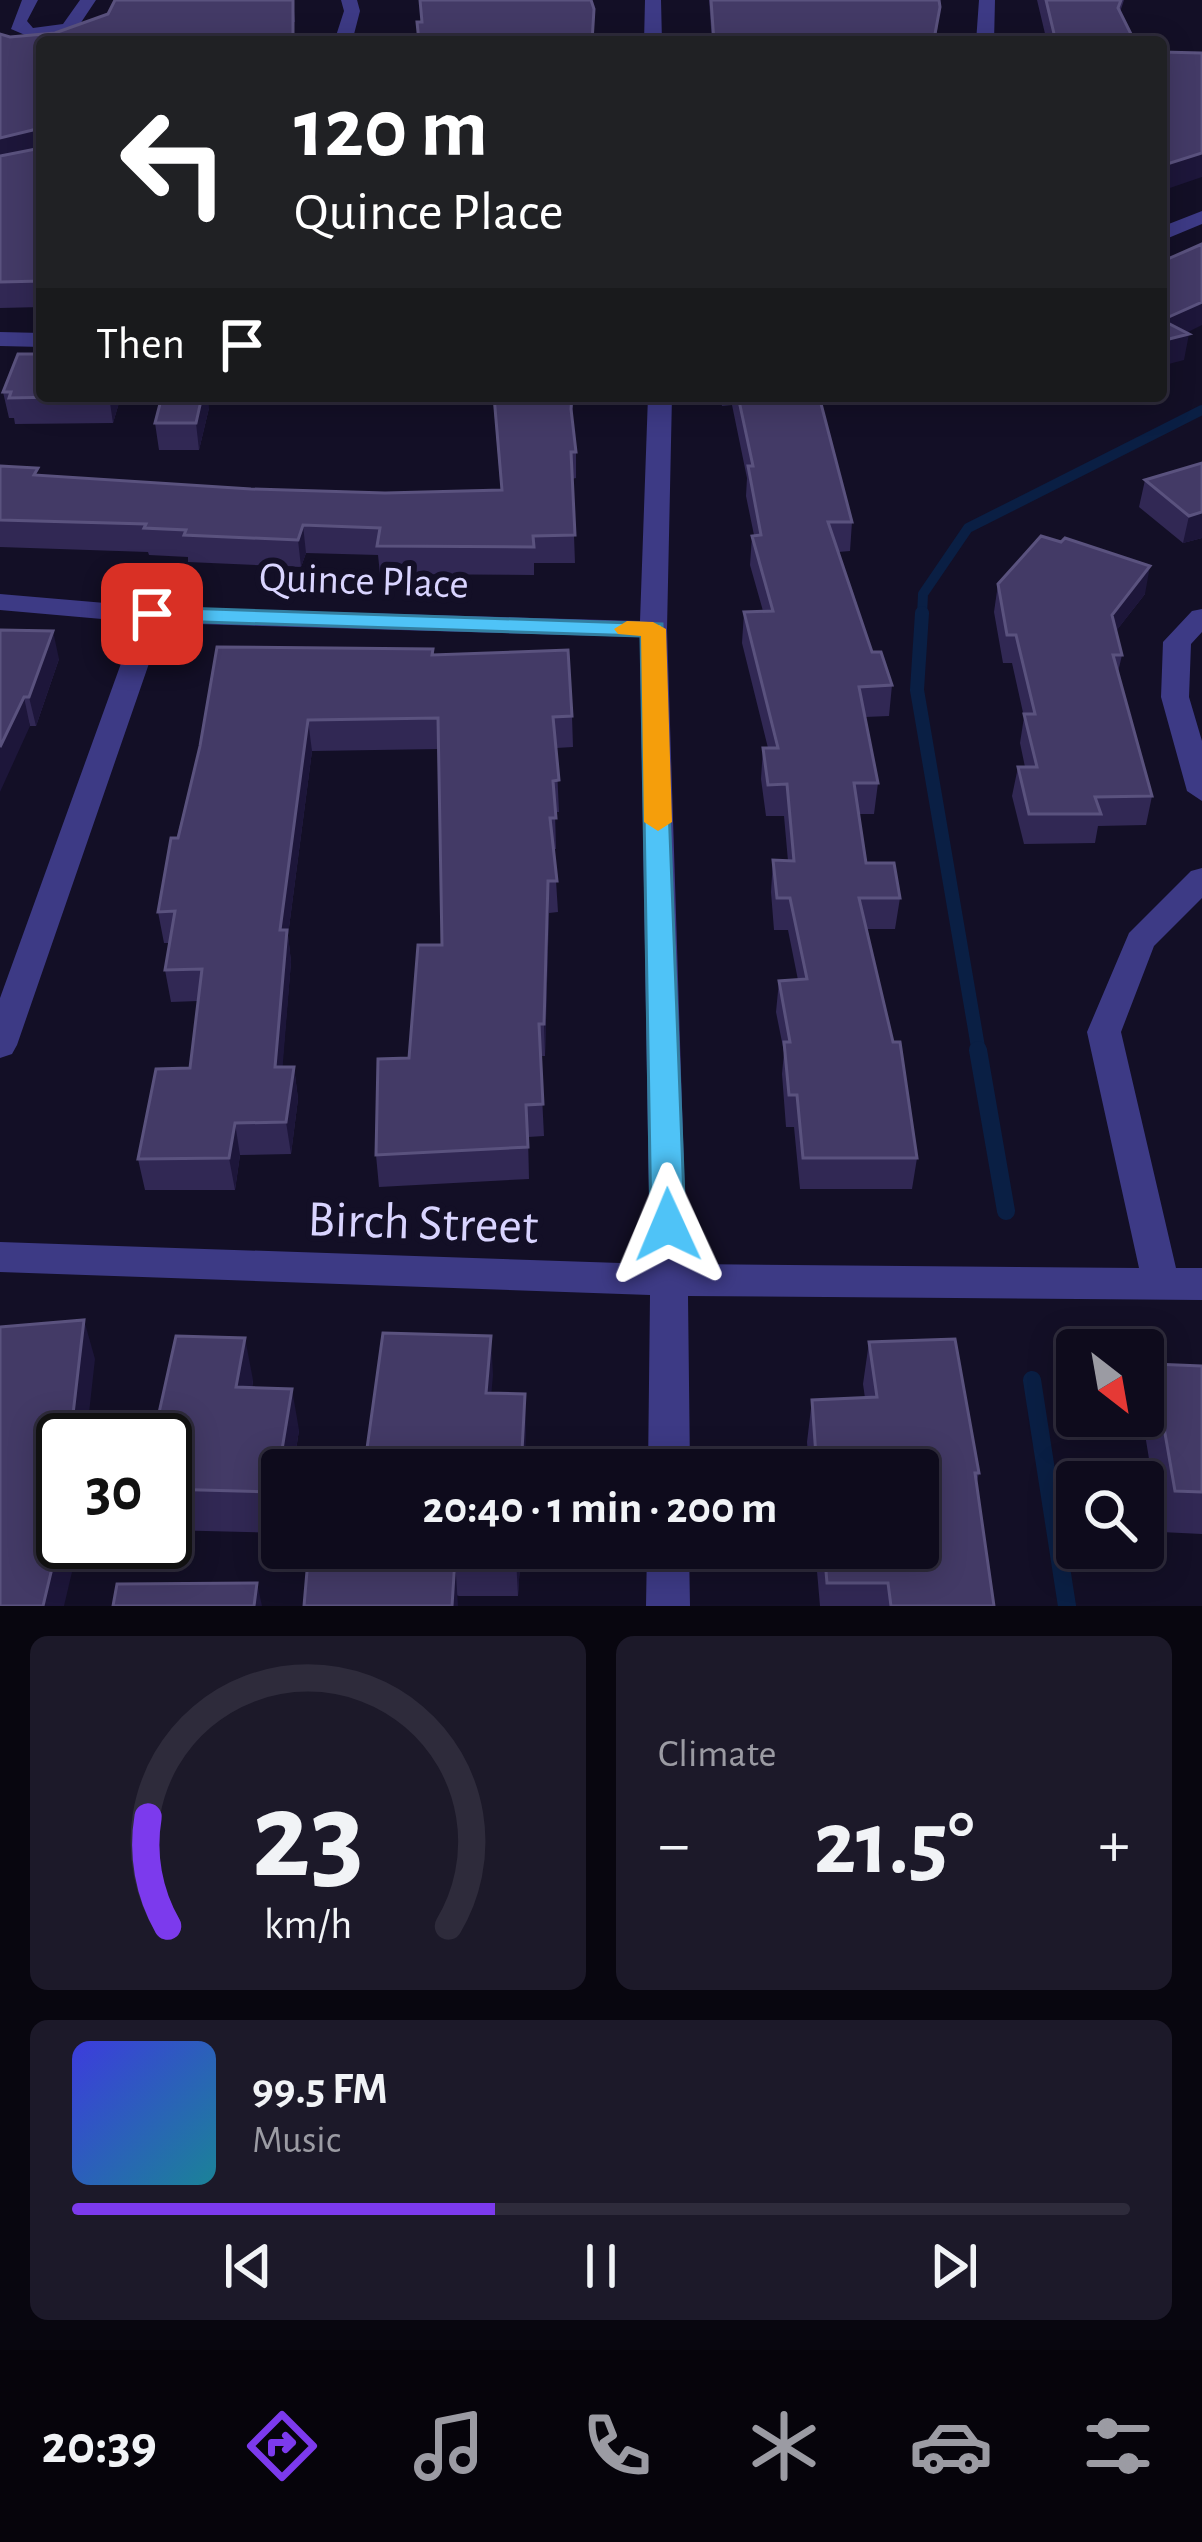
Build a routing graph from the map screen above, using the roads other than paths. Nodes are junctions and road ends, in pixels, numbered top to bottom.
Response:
1 (30, 0) edge
2 (88, 0) edge
3 (349, 0) edge
4 (653, 0) edge
5 (987, 0) edge
6 (345, 36) edge
7 (653, 36) edge
8 (985, 36) edge
9 (1202, 217) edge
10 (1167, 232) edge
11 (0, 339) edge
12 (36, 340) edge
13 (660, 402) edge
14 (0, 602) edge
15 (152, 614) junction
16 (1202, 617) edge
17 (653, 629) junction
18 (1190, 640) edge
19 (1202, 791) edge
20 (1202, 879) edge
21 (0, 1045) edge
22 (0, 1257) edge
23 (669, 1280) junction
24 (1161, 1283) junction
25 (1202, 1284) edge
26 (669, 1449) edge
27 (668, 1569) edge
28 (668, 1606) edge

1 - 2 street
3 - 6 street
4 - 7 street
5 - 8 street
9 - 10 street
11 - 12 street
13 - 17 street
14 - 15 street, Quince Place
15 - 17 street, Quince Place
15 - 21 street
16 - 18 street
17 - 23 street
18 - 19 street
20 - 24 street
22 - 23 street, Birch Street
23 - 24 street, Birch Street
23 - 26 street
24 - 25 street, Birch Street
27 - 28 street

